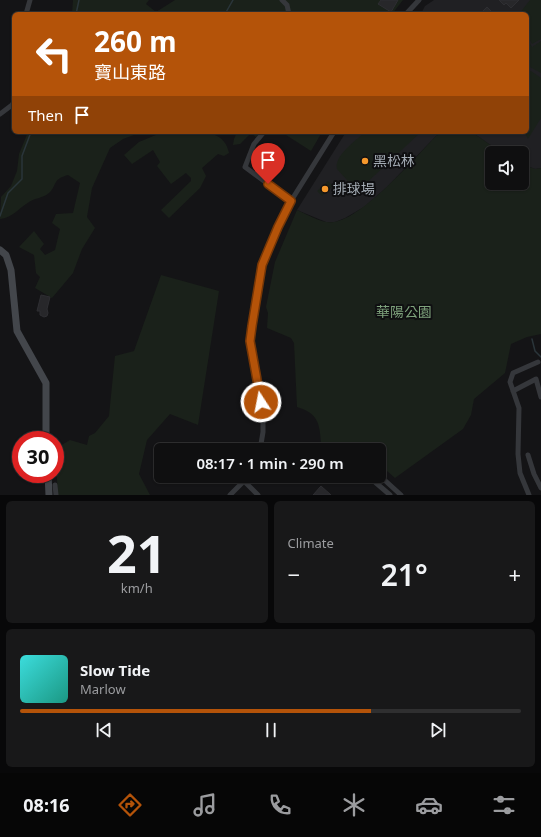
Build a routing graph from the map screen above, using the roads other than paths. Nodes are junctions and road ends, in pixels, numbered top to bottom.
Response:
1 (30, 0) edge
2 (282, 0) edge
3 (419, 0) edge
4 (27, 12) edge
5 (288, 12) edge
6 (408, 12) edge
7 (12, 105) edge
8 (0, 114) edge
9 (262, 134) edge
10 (333, 134) edge
11 (291, 201) junction
12 (0, 250) edge
13 (538, 362) dead end
14 (513, 391) junction
15 (541, 397) edge
16 (46, 431) edge
17 (261, 443) edge
18 (528, 455) dead end
19 (386, 481) edge
20 (48, 483) edge
21 (242, 483) edge
22 (246, 483) edge
23 (376, 483) edge
24 (55, 485) dead end
25 (541, 488) edge
26 (49, 495) edge
27 (56, 495) edge
28 (230, 495) edge
29 (258, 495) edge
30 (390, 495) edge
31 (401, 495) edge
32 (529, 495) edge

1 - 4 street
2 - 5 street
3 - 6 street
7 - 8 street
9 - 11 street
10 - 11 street
11 - 17 street
12 - 16 main road
13 - 14 street
14 - 15 street
14 - 32 street
18 - 25 street
19 - 31 street
20 - 26 main road
21 - 28 street
22 - 29 street
23 - 30 street
24 - 27 street

